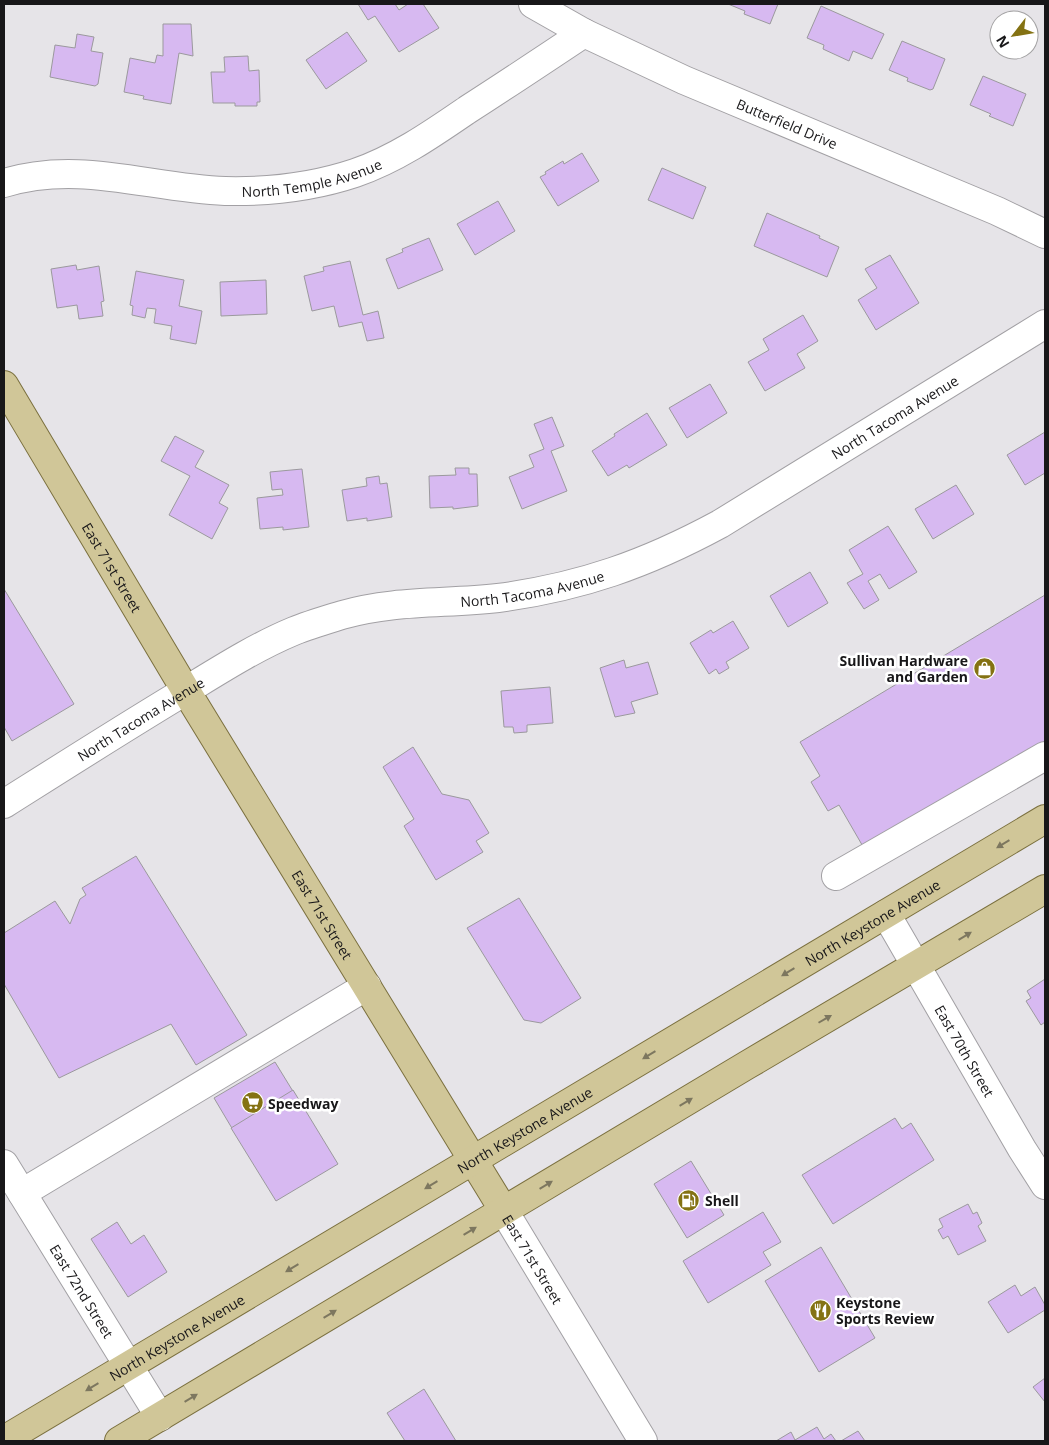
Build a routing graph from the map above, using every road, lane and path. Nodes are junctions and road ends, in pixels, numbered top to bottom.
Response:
1 (533, 4) edge
2 (584, 33) junction
3 (4, 183) edge
4 (1045, 234) edge
5 (1045, 324) edge
6 (4, 385) edge
7 (186, 691) junction
8 (1045, 756) edge
9 (4, 804) edge
10 (1045, 819) edge
11 (836, 876) dead end
12 (1045, 889) edge
13 (886, 914) junction
14 (916, 966) junction
15 (367, 986) junction
16 (473, 1160) junction
17 (4, 1164) edge
18 (1045, 1185) edge
19 (22, 1193) junction
20 (504, 1210) junction
21 (127, 1366) junction
22 (160, 1417) junction
23 (4, 1440) edge
24 (119, 1441) edge
25 (643, 1441) edge

1 - 2 street, Butterfield Drive
2 - 3 street, North Temple Avenue
2 - 4 street, Butterfield Drive
5 - 7 street, North Tacoma Avenue
6 - 7 main road, East 71st Street
7 - 9 street, North Tacoma Avenue
7 - 15 main road, East 71st Street
8 - 11 street
10 -> 13 main road, North Keystone Avenue
14 -> 12 main road
13 - 14 street, East 70th Street
13 -> 16 main road, North Keystone Avenue
14 - 18 street, East 70th Street
20 -> 14 main road
15 - 16 main road, East 71st Street
15 - 19 street
16 - 20 main road, East 71st Street
16 -> 21 main road, North Keystone Avenue
17 - 19 street, East 72nd Street
19 - 21 street, East 72nd Street
22 -> 20 main road
20 - 25 street, East 71st Street
21 - 22 street, East 72nd Street
21 -> 23 main road, North Keystone Avenue
22 - 24 main road

